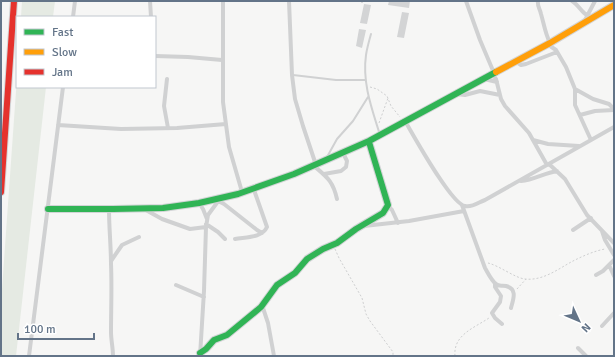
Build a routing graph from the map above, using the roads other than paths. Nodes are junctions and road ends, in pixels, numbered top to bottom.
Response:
1 (14, 1) edge
2 (75, 1) edge
3 (150, 1) edge
4 (223, 1) edge
5 (289, 1) edge
6 (466, 1) edge
7 (538, 1) edge
8 (572, 1) edge
9 (595, 1) edge
10 (614, 5) edge
11 (73, 16) edge
12 (151, 16) edge
13 (587, 16) junction
14 (584, 22) junction
15 (371, 34) dead end
16 (549, 43) junction
17 (557, 52) junction
18 (156, 56) edge
19 (222, 60) junction
20 (515, 61) junction
21 (493, 73) junction
22 (292, 75) junction
23 (167, 78) dead end
24 (484, 79) junction
25 (366, 80) junction
26 (497, 82) junction
27 (64, 88) edge
28 (575, 89) junction
29 (456, 94) junction
30 (500, 95) junction
31 (368, 97) junction
32 (614, 110) edge
33 (580, 115) junction
34 (403, 123) junction
35 (226, 124) junction
36 (58, 125) junction
37 (614, 127) edge
38 (168, 128) junction
39 (3, 133) edge
40 (381, 136) junction
41 (533, 140) junction
42 (591, 140) junction
43 (369, 142) junction
44 (580, 146) junction
45 (343, 153) junction
46 (326, 160) junction
47 (548, 164) junction
48 (315, 165) junction
49 (557, 171) junction
50 (324, 174) junction
51 (520, 181) junction
52 (254, 190) junction
53 (1, 192) edge
54 (242, 192) junction
55 (337, 199) dead end
56 (219, 200) junction
57 (198, 203) junction
58 (462, 205) junction
59 (388, 206) junction
60 (143, 208) junction
61 (48, 209) junction
62 (109, 209) junction
63 (464, 211) junction
64 (591, 218) junction
65 (398, 223) junction
66 (206, 224) junction
67 (361, 226) junction
68 (573, 230) dead end
69 (602, 230) junction
70 (262, 233) junction
71 (138, 237) dead end
72 (225, 239) dead end
73 (235, 239) dead end
74 (614, 243) edge
75 (614, 255) edge
76 (614, 260) edge
77 (111, 261) junction
78 (609, 265) junction
79 (596, 275) dead end
80 (614, 276) edge
81 (494, 282) junction
82 (176, 285) dead end
83 (204, 297) junction
84 (262, 306) junction
85 (510, 308) dead end
86 (614, 313) edge
87 (502, 324) dead end
88 (602, 326) dead end
89 (578, 348) dead end
90 (200, 354) edge
91 (29, 356) edge
92 (113, 356) edge
93 (274, 356) edge
94 (586, 356) edge

1 - 39 main road
2 - 11 street
3 - 12 street
4 - 19 street
5 - 22 street
6 - 21 street
7 - 16 street
8 - 13 street
9 - 13 street
10 - 14 main road
13 - 14 street
14 - 16 main road
15 - 25 lane
16 - 17 street
16 - 20 main road
17 - 20 street
17 - 28 street
18 - 19 street
19 - 35 street
20 - 21 main road
21 - 24 main road
21 - 26 street
22 - 25 lane
22 - 48 street
23 - 38 street
24 - 26 street
24 - 29 main road
25 - 31 lane
26 - 30 street
27 - 36 street
28 - 32 street
28 - 33 street
29 - 30 street
29 - 34 main road
30 - 41 street
31 - 40 lane
31 - 46 lane
32 - 33 street
33 - 42 street
34 - 40 main road
34 - 58 street
35 - 38 street
35 - 54 street
36 - 38 street
36 - 61 street
37 - 42 street
39 - 53 main road
40 - 43 main road
41 - 44 street
41 - 47 street
42 - 44 street
43 - 45 main road
43 - 59 main road
44 - 47 street
45 - 46 main road
45 - 50 street
46 - 48 main road
47 - 49 street
47 - 51 street
48 - 50 street
48 - 52 main road
49 - 51 street
49 - 64 street
50 - 55 street
51 - 58 street
52 - 54 main road
52 - 70 street
54 - 56 main road
56 - 57 main road
56 - 66 street
56 - 70 street
57 - 60 main road
57 - 66 street
58 - 63 street
59 - 65 street
59 - 67 main road
60 - 62 main road
60 - 66 street
61 - 62 main road
61 - 91 street
62 - 77 street
63 - 65 street
63 - 81 street
64 - 68 street
64 - 69 street
65 - 67 street
66 - 72 street
66 - 83 street
67 - 84 main road
69 - 74 street
69 - 75 street
70 - 73 street
71 - 77 street
76 - 78 street
77 - 92 street
78 - 79 street
78 - 80 street
81 - 85 street
81 - 87 street
82 - 83 street
83 - 90 street
84 - 90 main road
84 - 93 street
86 - 88 street
89 - 94 street

